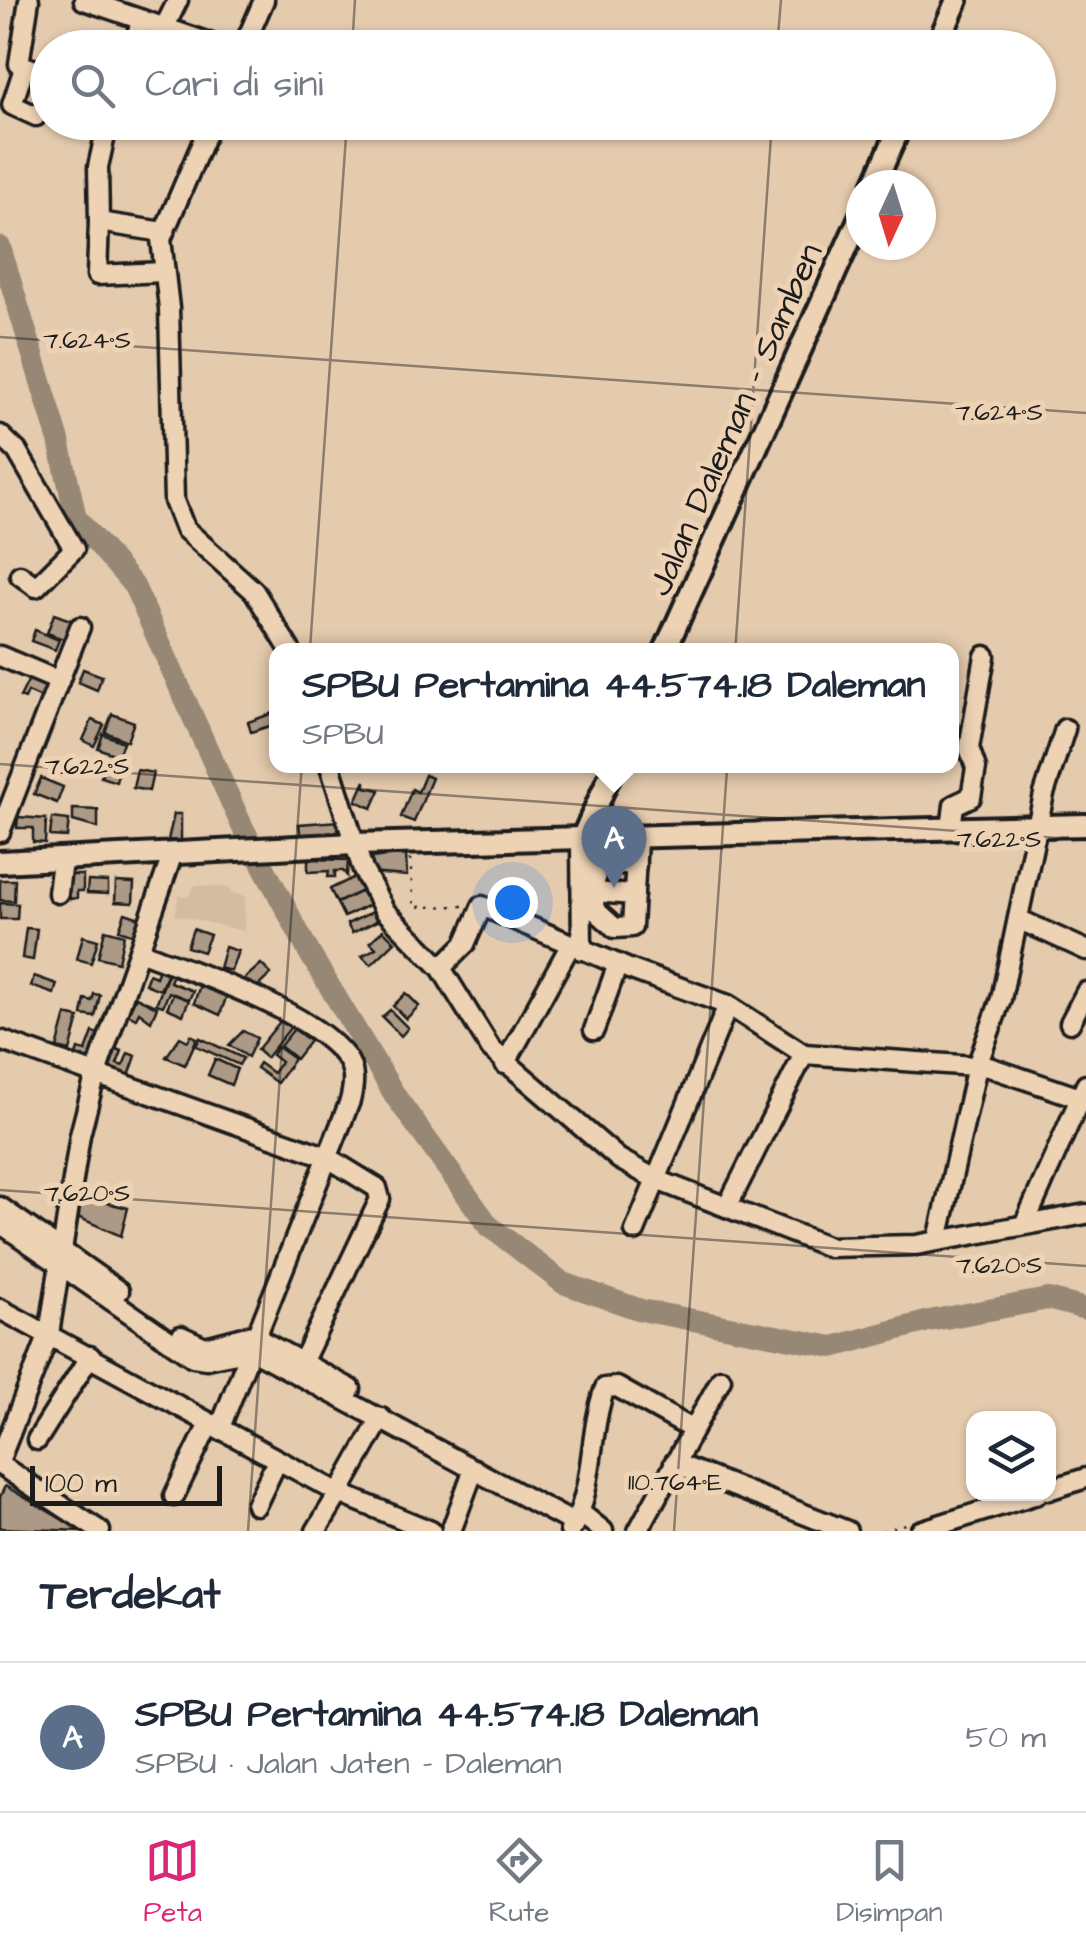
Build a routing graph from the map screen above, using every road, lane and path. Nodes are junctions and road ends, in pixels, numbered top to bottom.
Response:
1 (29, 0) edge
2 (178, 0) edge
3 (264, 0) edge
4 (958, 0) edge
5 (90, 1) edge
6 (142, 20) junction
7 (164, 28) junction
8 (138, 30) edge
9 (170, 30) edge
10 (252, 30) edge
11 (944, 30) edge
12 (24, 68) junction
13 (30, 70) edge
14 (30, 113) edge
15 (104, 140) edge
16 (202, 140) edge
17 (894, 140) edge
18 (881, 170) edge
19 (99, 222) junction
20 (163, 232) junction
21 (846, 248) edge
22 (164, 272) junction
23 (0, 435) edge
24 (20, 575) dead end
25 (80, 627) dead end
26 (286, 643) edge
27 (669, 643) edge
28 (0, 656) edge
29 (985, 656) dead end
30 (59, 681) junction
31 (1065, 729) dead end
32 (332, 773) edge
33 (612, 773) edge
34 (6, 797) edge
35 (1086, 825) edge
36 (1039, 827) junction
37 (951, 829) junction
38 (0, 832) edge
39 (637, 840) junction
40 (589, 841) junction
41 (410, 842) junction
42 (354, 844) junction
43 (173, 852) junction
44 (62, 861) junction
45 (0, 862) edge
46 (595, 884) junction
47 (634, 887) junction
48 (58, 894) dead end
49 (482, 906) junction
50 (1018, 919) junction
51 (577, 947) junction
52 (1086, 950) edge
53 (142, 952) junction
54 (618, 964) junction
55 (441, 968) junction
56 (1086, 992) edge
57 (728, 1005) junction
58 (1070, 1023) dead end
59 (594, 1030) dead end
60 (0, 1040) edge
61 (804, 1054) junction
62 (507, 1060) junction
63 (977, 1066) junction
64 (96, 1073) junction
65 (1084, 1093) edge
66 (325, 1156) junction
67 (659, 1177) junction
68 (729, 1203) junction
69 (0, 1208) edge
70 (1086, 1214) edge
71 (0, 1223) edge
72 (1025, 1223) junction
73 (635, 1231) dead end
74 (938, 1240) junction
75 (62, 1258) junction
76 (0, 1309) edge
77 (49, 1334) junction
78 (255, 1343) junction
79 (90, 1356) junction
80 (303, 1361) junction
81 (721, 1379) dead end
82 (384, 1413) junction
83 (214, 1427) junction
84 (692, 1429) junction
85 (37, 1440) dead end
86 (277, 1461) junction
87 (0, 1462) edge
88 (674, 1463) junction
89 (474, 1469) junction
90 (1086, 1478) edge
91 (1056, 1487) edge
92 (339, 1493) junction
93 (174, 1496) dead end
94 (1015, 1501) edge
95 (256, 1505) dead end
96 (577, 1522) edge
97 (100, 1531) edge
98 (316, 1531) edge
99 (431, 1531) edge
100 (450, 1531) edge
101 (603, 1531) edge
102 (638, 1531) edge
103 (847, 1531) edge
104 (920, 1531) edge

1 - 12 street
2 - 7 street
3 - 10 street
4 - 11 main road
5 - 6 street
6 - 7 street
6 - 8 street
7 - 9 street
12 - 13 street
12 - 14 street
15 - 19 street
16 - 20 street
17 - 18 main road
19 - 20 street
19 - 22 street
20 - 22 street
21 - 27 main road, Jalan Daleman - Samben
22 - 26 street
23 - 24 street
25 - 30 street
28 - 30 street
29 - 37 street
30 - 34 street
31 - 36 street
32 - 42 street
33 - 40 main road
34 - 38 street
35 - 36 main road
36 - 37 main road
36 - 50 street
37 - 39 main road
39 - 40 main road
39 - 47 street
40 - 41 main road
40 - 46 street
40 - 51 street
41 - 42 main road
41 - 49 path
42 - 43 main road
42 - 55 street
43 - 44 main road
43 - 53 street
44 - 45 main road
44 - 48 street
46 - 47 street
46 - 47 street
46 - 47 street
49 - 51 street
49 - 55 street
50 - 52 street
50 - 63 street
51 - 54 street
51 - 62 street
53 - 64 street
53 - 66 street
54 - 57 street
54 - 59 street
55 - 62 street
56 - 58 street
57 - 61 street
57 - 67 street
60 - 64 street
61 - 63 street
61 - 68 street
62 - 67 street
63 - 65 street
63 - 74 street
64 - 66 street
64 - 75 street
65 - 72 street
66 - 78 street
66 - 80 street
67 - 68 street
67 - 73 street
68 - 74 street
69 - 75 street
70 - 72 street
71 - 75 street
72 - 74 street
75 - 77 street
75 - 78 street
76 - 77 street
77 - 79 street
77 - 87 street
78 - 80 street
78 - 82 street
78 - 83 street
79 - 83 street
79 - 85 street
80 - 82 street
81 - 84 street
82 - 89 street
82 - 92 street
83 - 86 street
83 - 93 street
84 - 88 street
84 - 96 street
86 - 92 street
86 - 95 street
87 - 97 street
88 - 102 street
88 - 103 street
89 - 96 street
89 - 100 street
90 - 91 street
92 - 98 street
92 - 99 street
94 - 104 street
96 - 101 street

